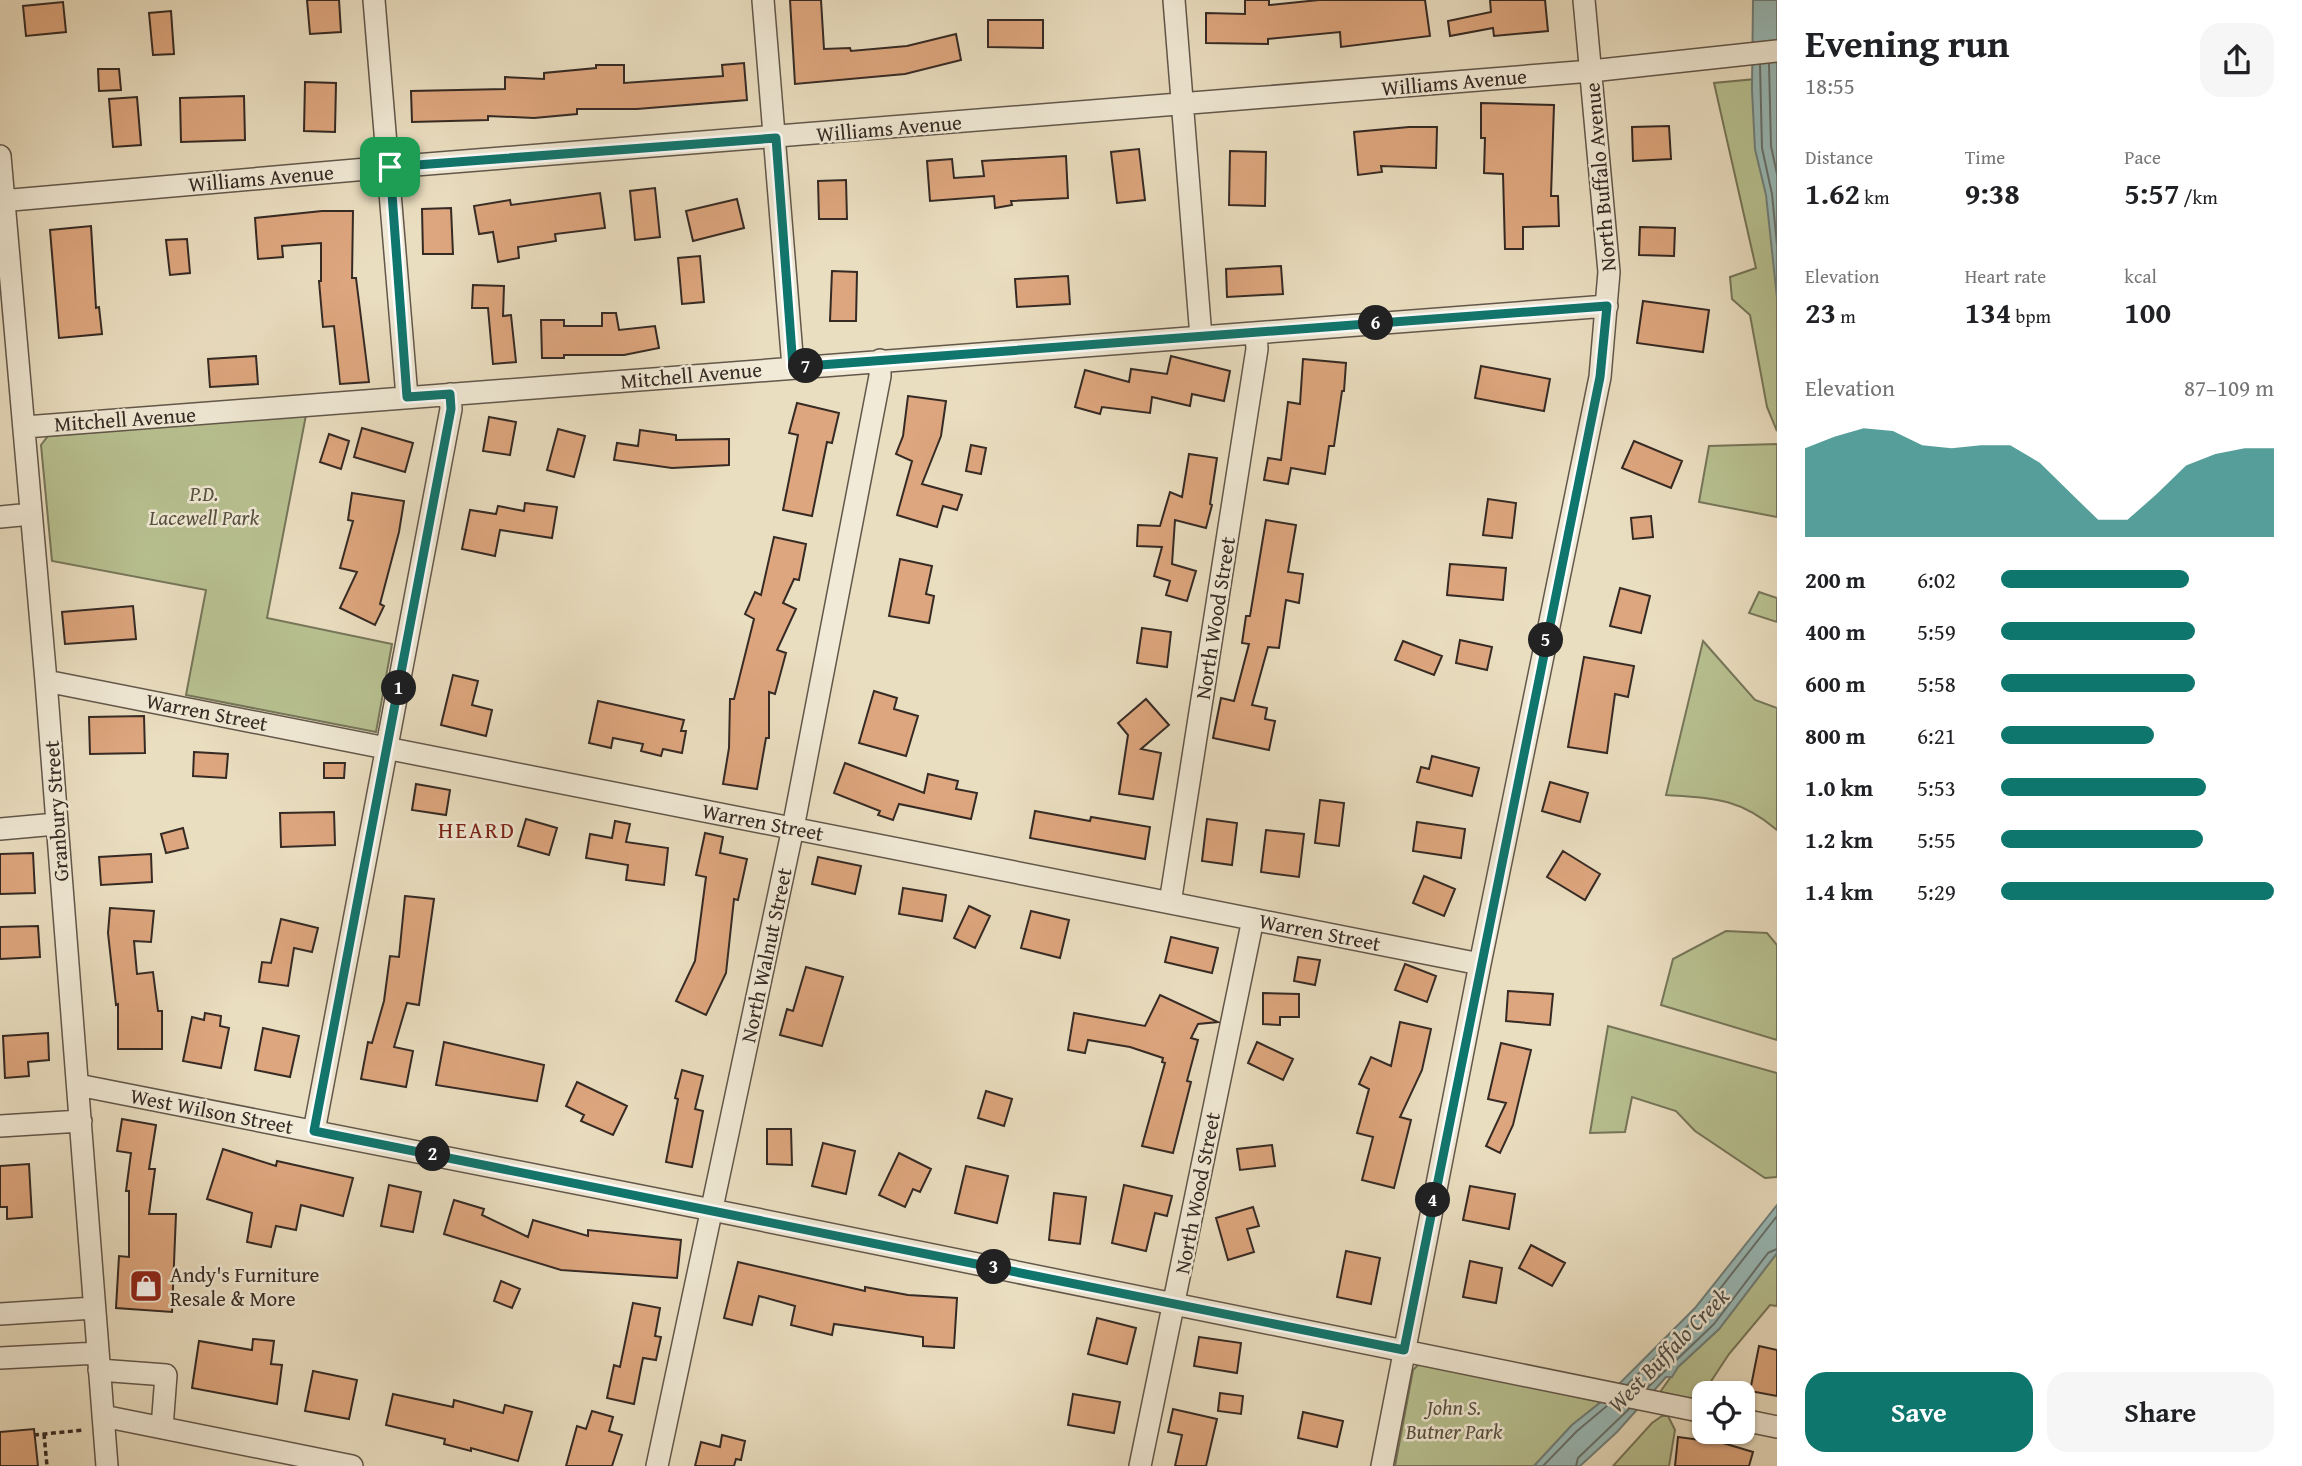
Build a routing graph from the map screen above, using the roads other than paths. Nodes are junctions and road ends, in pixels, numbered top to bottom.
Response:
1 (374, 0) edge
2 (763, 0) edge
3 (1174, 0) edge
4 (1584, 0) edge
5 (1777, 51) edge
6 (1591, 71) junction
7 (1184, 103) junction
8 (776, 138) junction
9 (0, 156) edge
10 (390, 167) junction
11 (2, 201) edge
12 (1607, 306) junction
13 (1256, 332) junction
14 (1201, 337) junction
15 (880, 360) junction
16 (793, 367) junction
17 (450, 394) junction
18 (407, 397) junction
19 (25, 427) junction
20 (32, 514) junction
21 (0, 517) edge
22 (46, 681) junction
23 (388, 747) junction
24 (56, 824) junction
25 (793, 828) junction
26 (0, 829) edge
27 (1170, 903) junction
28 (1253, 919) junction
29 (1480, 964) junction
30 (78, 1085) junction
31 (81, 1121) junction
32 (0, 1126) edge
33 (314, 1131) junction
34 (712, 1210) junction
35 (1175, 1303) junction
36 (94, 1308) junction
37 (0, 1314) edge
38 (1404, 1350) junction
39 (0, 1358) edge
40 (98, 1361) junction
41 (1692, 1410) edge
42 (103, 1422) junction
43 (1755, 1422) edge
44 (1777, 1427) edge
45 (162, 1428) junction
46 (107, 1466) edge
47 (352, 1466) edge
48 (657, 1466) edge
49 (1140, 1466) edge
50 (1382, 1466) edge

1 - 10 street
2 - 8 street
3 - 7 street
4 - 6 street, North Buffalo Avenue
5 - 6 street, Williams Avenue
6 - 7 street, Williams Avenue
6 - 12 street, North Buffalo Avenue
7 - 8 street, Williams Avenue
7 - 14 street
8 - 10 street, Williams Avenue
8 - 16 street
9 - 11 street, Granbury Street
10 - 11 street, Williams Avenue
10 - 18 street
11 - 19 street, Granbury Street
12 - 13 street, Mitchell Avenue
12 - 29 street, North Buffalo Avenue
13 - 14 street, Mitchell Avenue
13 - 27 street, North Wood Street
14 - 15 street, Mitchell Avenue
15 - 16 street, Mitchell Avenue
15 - 25 street, North Walnut Street
16 - 17 street, Mitchell Avenue
17 - 18 street, Mitchell Avenue
17 - 23 street
18 - 19 street, Mitchell Avenue
19 - 20 street, Granbury Street
20 - 21 street
20 - 22 street, Granbury Street
22 - 23 street, Warren Street
22 - 24 street, Granbury Street
23 - 25 street, Warren Street
23 - 33 street
24 - 26 street
24 - 30 street, Granbury Street
25 - 27 street, Warren Street
25 - 34 street, North Walnut Street
27 - 28 street, Warren Street
28 - 29 street, Warren Street
28 - 35 street, North Wood Street
29 - 38 street, North Buffalo Avenue
30 - 31 street, Granbury Street
30 - 33 street, West Wilson Street
31 - 32 street
31 - 36 street, Granbury Street
33 - 34 street, West Wilson Street
34 - 35 street, West Wilson Street
34 - 48 street, North Walnut Street
35 - 38 street, West Wilson Street
35 - 49 street, North Wood Street
36 - 37 street
36 - 40 street, Granbury Street
38 - 41 street, West Wilson Street
38 - 50 street, North Buffalo Avenue
39 - 40 street
40 - 42 street, Granbury Street
40 - 45 street
42 - 45 street
42 - 46 street, Granbury Street
43 - 44 street
45 - 47 street

